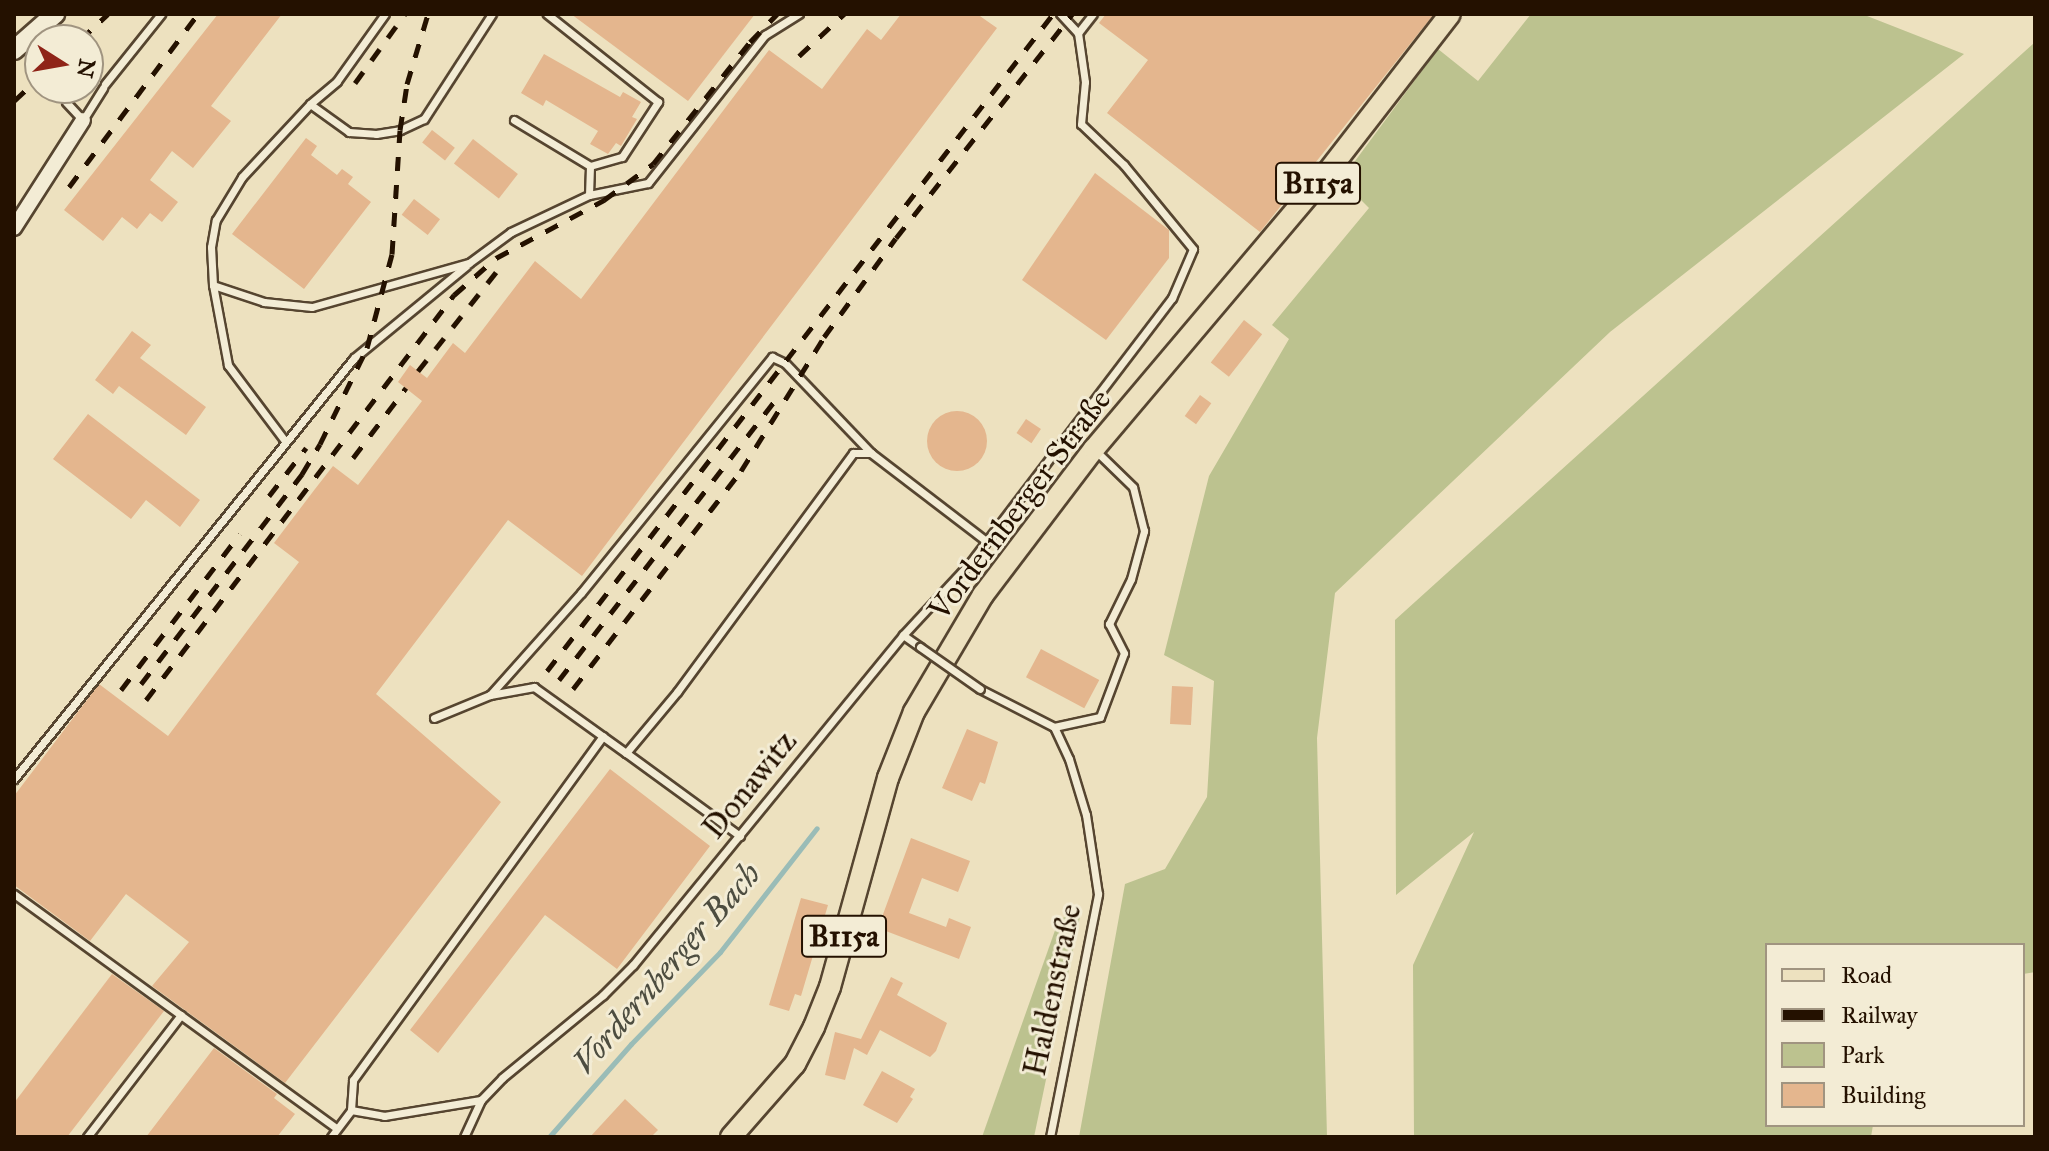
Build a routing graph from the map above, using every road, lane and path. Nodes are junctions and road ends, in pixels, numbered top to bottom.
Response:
1 (55, 14) edge
2 (161, 14) edge
3 (385, 14) edge
4 (492, 14) edge
5 (547, 14) edge
6 (799, 14) edge
7 (1060, 14) edge
8 (1093, 14) edge
9 (1450, 14) edge
10 (1078, 33) junction
11 (16, 46) edge
12 (68, 104) edge
13 (310, 104) junction
14 (83, 120) junction
15 (514, 120) dead end
16 (590, 166) junction
17 (589, 195) junction
18 (14, 228) edge
19 (469, 263) junction
20 (213, 285) junction
21 (285, 441) junction
22 (1094, 449) junction
23 (871, 453) junction
24 (986, 541) junction
25 (903, 635) junction
26 (490, 695) junction
27 (434, 718) dead end
28 (1054, 727) junction
29 (603, 736) junction
30 (626, 753) junction
31 (14, 779) edge
32 (740, 836) junction
33 (14, 894) edge
34 (181, 1015) junction
35 (481, 1100) junction
36 (351, 1110) junction
37 (337, 1129) junction
38 (87, 1137) edge
39 (331, 1137) edge
40 (464, 1137) edge
41 (731, 1137) edge
42 (1050, 1137) edge

1 - 11 main road
2 - 14 lane
3 - 13 lane
4 - 13 lane
5 - 16 lane
6 - 17 lane
7 - 10 lane
8 - 10 lane
9 - 22 main road, Vordernberger Straße / B115a
10 - 24 lane, Donawitz
12 - 14 lane
13 - 20 lane
14 - 18 street
15 - 16 lane
16 - 17 lane
17 - 19 lane
19 - 20 lane
19 - 21 lane
20 - 21 lane
21 - 31 lane
22 - 28 lane
22 - 41 main road, Vordernberger Straße / B115a
23 - 24 lane
23 - 26 lane
23 - 30 lane
24 - 25 lane, Donawitz
25 - 28 lane, bridge
25 - 32 lane, Donawitz
26 - 27 lane
26 - 29 lane
28 - 42 lane, Haldenstraße
29 - 30 lane
29 - 36 lane
30 - 32 lane
32 - 35 lane, Donawitz
33 - 34 lane
34 - 37 lane
34 - 38 lane
35 - 36 lane
35 - 40 lane
36 - 37 lane
37 - 39 lane

